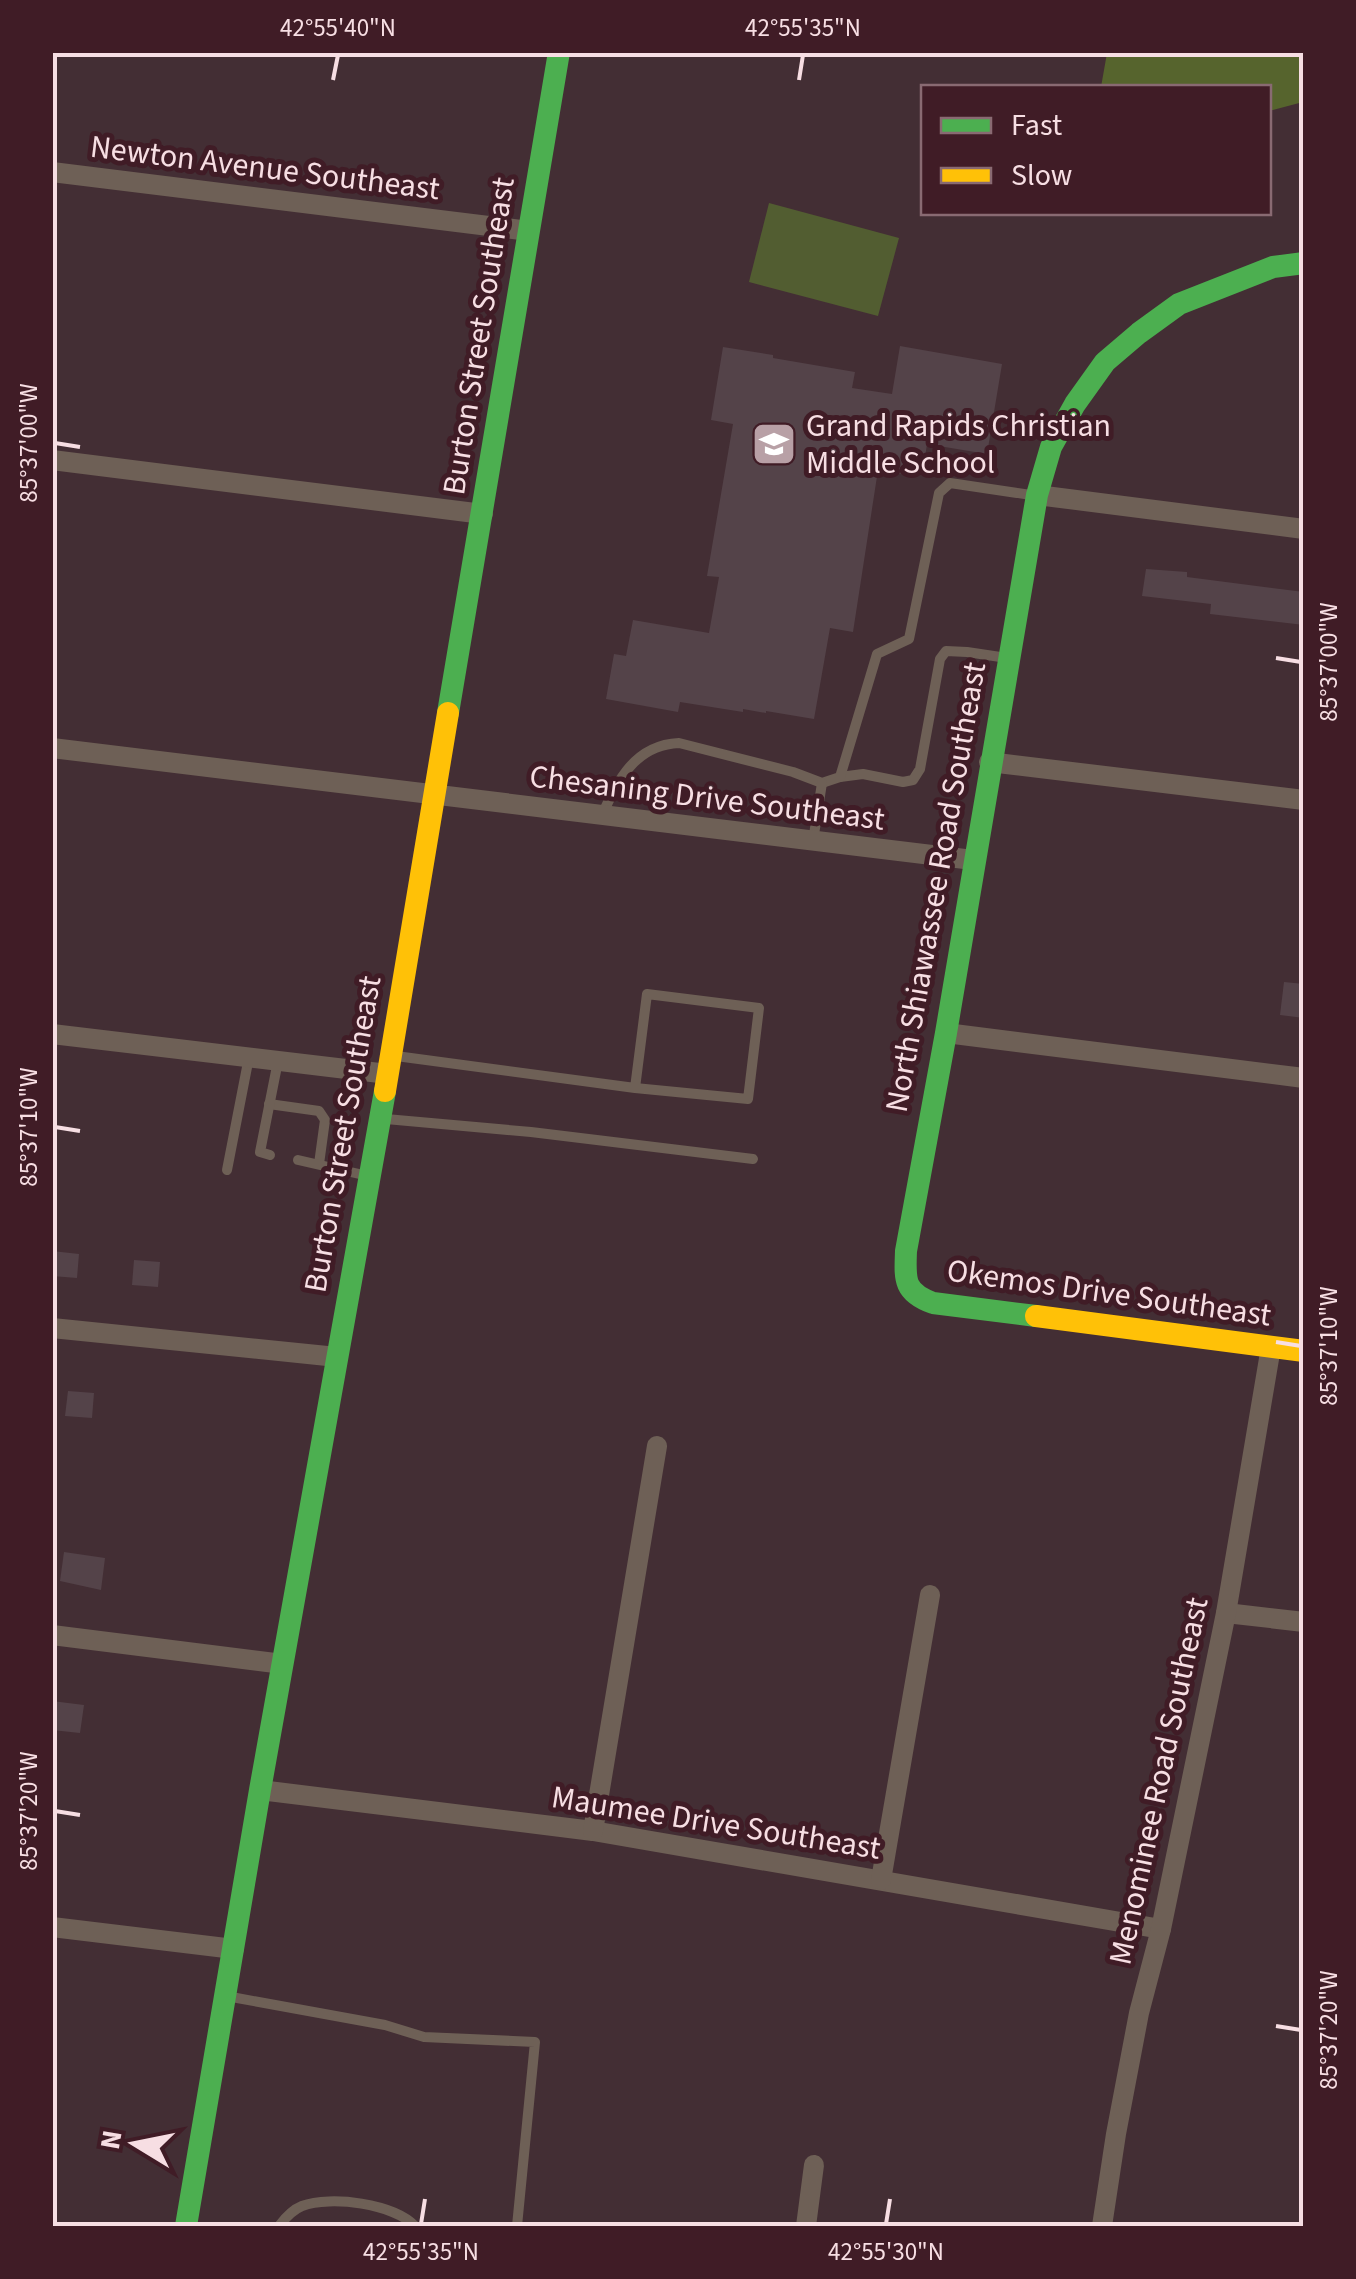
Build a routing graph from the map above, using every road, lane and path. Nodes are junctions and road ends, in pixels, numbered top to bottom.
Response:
1 (559, 52) edge
2 (52, 172) edge
3 (529, 231) junction
4 (1304, 263) edge
5 (52, 460) edge
6 (1037, 496) junction
7 (482, 514) junction
8 (1304, 528) edge
9 (1008, 658) junction
10 (52, 748) edge
11 (989, 762) junction
12 (840, 777) junction
13 (822, 783) junction
14 (434, 795) junction
15 (1304, 800) edge
16 (602, 815) junction
17 (814, 841) junction
18 (973, 860) junction
19 (946, 1033) junction
20 (52, 1034) edge
21 (248, 1058) junction
22 (278, 1061) junction
23 (389, 1065) junction
24 (1304, 1078) edge
25 (635, 1088) junction
26 (269, 1104) junction
27 (380, 1118) junction
28 (265, 1153) dead end
29 (754, 1158) dead end
30 (298, 1160) dead end
31 (319, 1164) junction
32 (228, 1170) dead end
33 (369, 1176) junction
34 (909, 1290) joint
35 (52, 1328) edge
36 (1271, 1347) junction
37 (1304, 1351) edge
38 (337, 1357) junction
39 (657, 1446) dead end
40 (930, 1595) dead end
41 (1226, 1613) junction
42 (1304, 1622) edge
43 (52, 1636) edge
44 (283, 1664) junction
45 (260, 1790) junction
46 (593, 1831) junction
47 (881, 1880) junction
48 (52, 1927) edge
49 (1161, 1929) junction
50 (234, 1948) junction
51 (226, 1996) junction
52 (814, 2164) dead end
53 (186, 2226) edge
54 (279, 2226) edge
55 (415, 2226) edge
56 (517, 2226) edge
57 (806, 2226) edge
58 (1102, 2226) edge

1 - 3 main road, Burton Street Southeast
2 - 3 street, Newton Avenue Southeast
3 - 7 main road, Burton Street Southeast
4 - 6 main road, North Shiawassee Road Southeast
5 - 7 street
6 - 8 street
6 - 9 main road, North Shiawassee Road Southeast
6 - 12 lane
7 - 14 main road, Burton Street Southeast
9 - 11 main road, North Shiawassee Road Southeast
9 - 12 lane
10 - 14 street, Chesaning Drive Southeast
11 - 15 street
11 - 18 main road, North Shiawassee Road Southeast
12 - 13 lane
13 - 16 lane
13 - 17 lane
14 - 16 street, Chesaning Drive Southeast
14 - 23 main road, Burton Street Southeast
16 - 17 street, Chesaning Drive Southeast
17 - 18 street, Chesaning Drive Southeast
18 - 19 main road, North Shiawassee Road Southeast
19 - 24 street
19 - 34 main road, North Shiawassee Road Southeast
20 - 21 street
21 - 22 street
21 - 32 lane
22 - 23 street
22 - 26 lane
23 - 25 lane
23 - 27 main road, Burton Street Southeast
25 - 25 lane
26 - 28 lane
26 - 31 lane
27 - 29 lane
27 - 33 main road, Burton Street Southeast
30 - 31 lane
31 - 33 lane
33 - 38 main road, Burton Street Southeast
34 - 36 main road, Okemos Drive Southeast
35 - 38 street
36 - 37 main road, Okemos Drive Southeast
36 - 41 street, Menominee Road Southeast
38 - 44 main road, Burton Street Southeast
39 - 46 street
40 - 47 street
41 - 42 street
41 - 49 street, Menominee Road Southeast
43 - 44 street
44 - 45 main road, Burton Street Southeast
45 - 46 street, Maumee Drive Southeast
45 - 50 main road, Burton Street Southeast
46 - 47 street, Maumee Drive Southeast
47 - 49 street, Maumee Drive Southeast
48 - 50 street
49 - 58 street, Menominee Road Southeast
50 - 51 main road, Burton Street Southeast
51 - 53 main road, Burton Street Southeast
51 - 56 lane
52 - 57 street
54 - 55 lane

